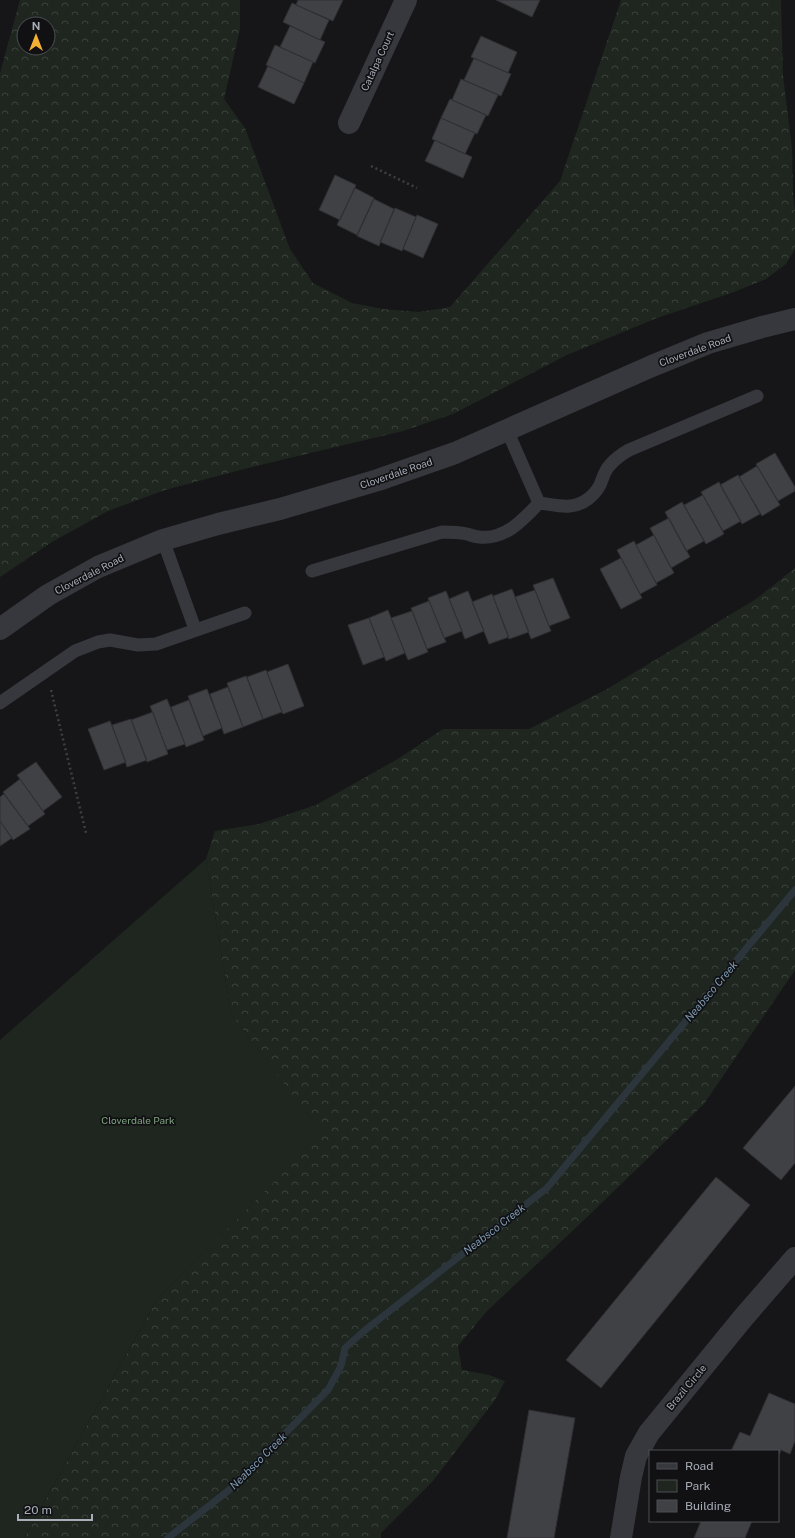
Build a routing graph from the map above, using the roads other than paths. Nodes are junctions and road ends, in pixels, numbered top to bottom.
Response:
1 (406, 0) edge
2 (349, 123) dead end
3 (795, 319) edge
4 (757, 396) dead end
5 (507, 430) junction
6 (539, 503) junction
7 (163, 540) junction
8 (312, 571) dead end
9 (244, 613) dead end
10 (0, 629) edge
11 (195, 629) junction
12 (0, 703) edge
13 (795, 1258) edge
14 (621, 1538) edge

1 - 2 street, Catalpa Court
3 - 5 street, Cloverdale Road
4 - 6 lane
5 - 6 lane
5 - 7 street, Cloverdale Road
6 - 8 lane
7 - 10 street, Cloverdale Road
7 - 11 lane
9 - 11 lane
11 - 12 lane
13 - 14 street, Brazil Circle

